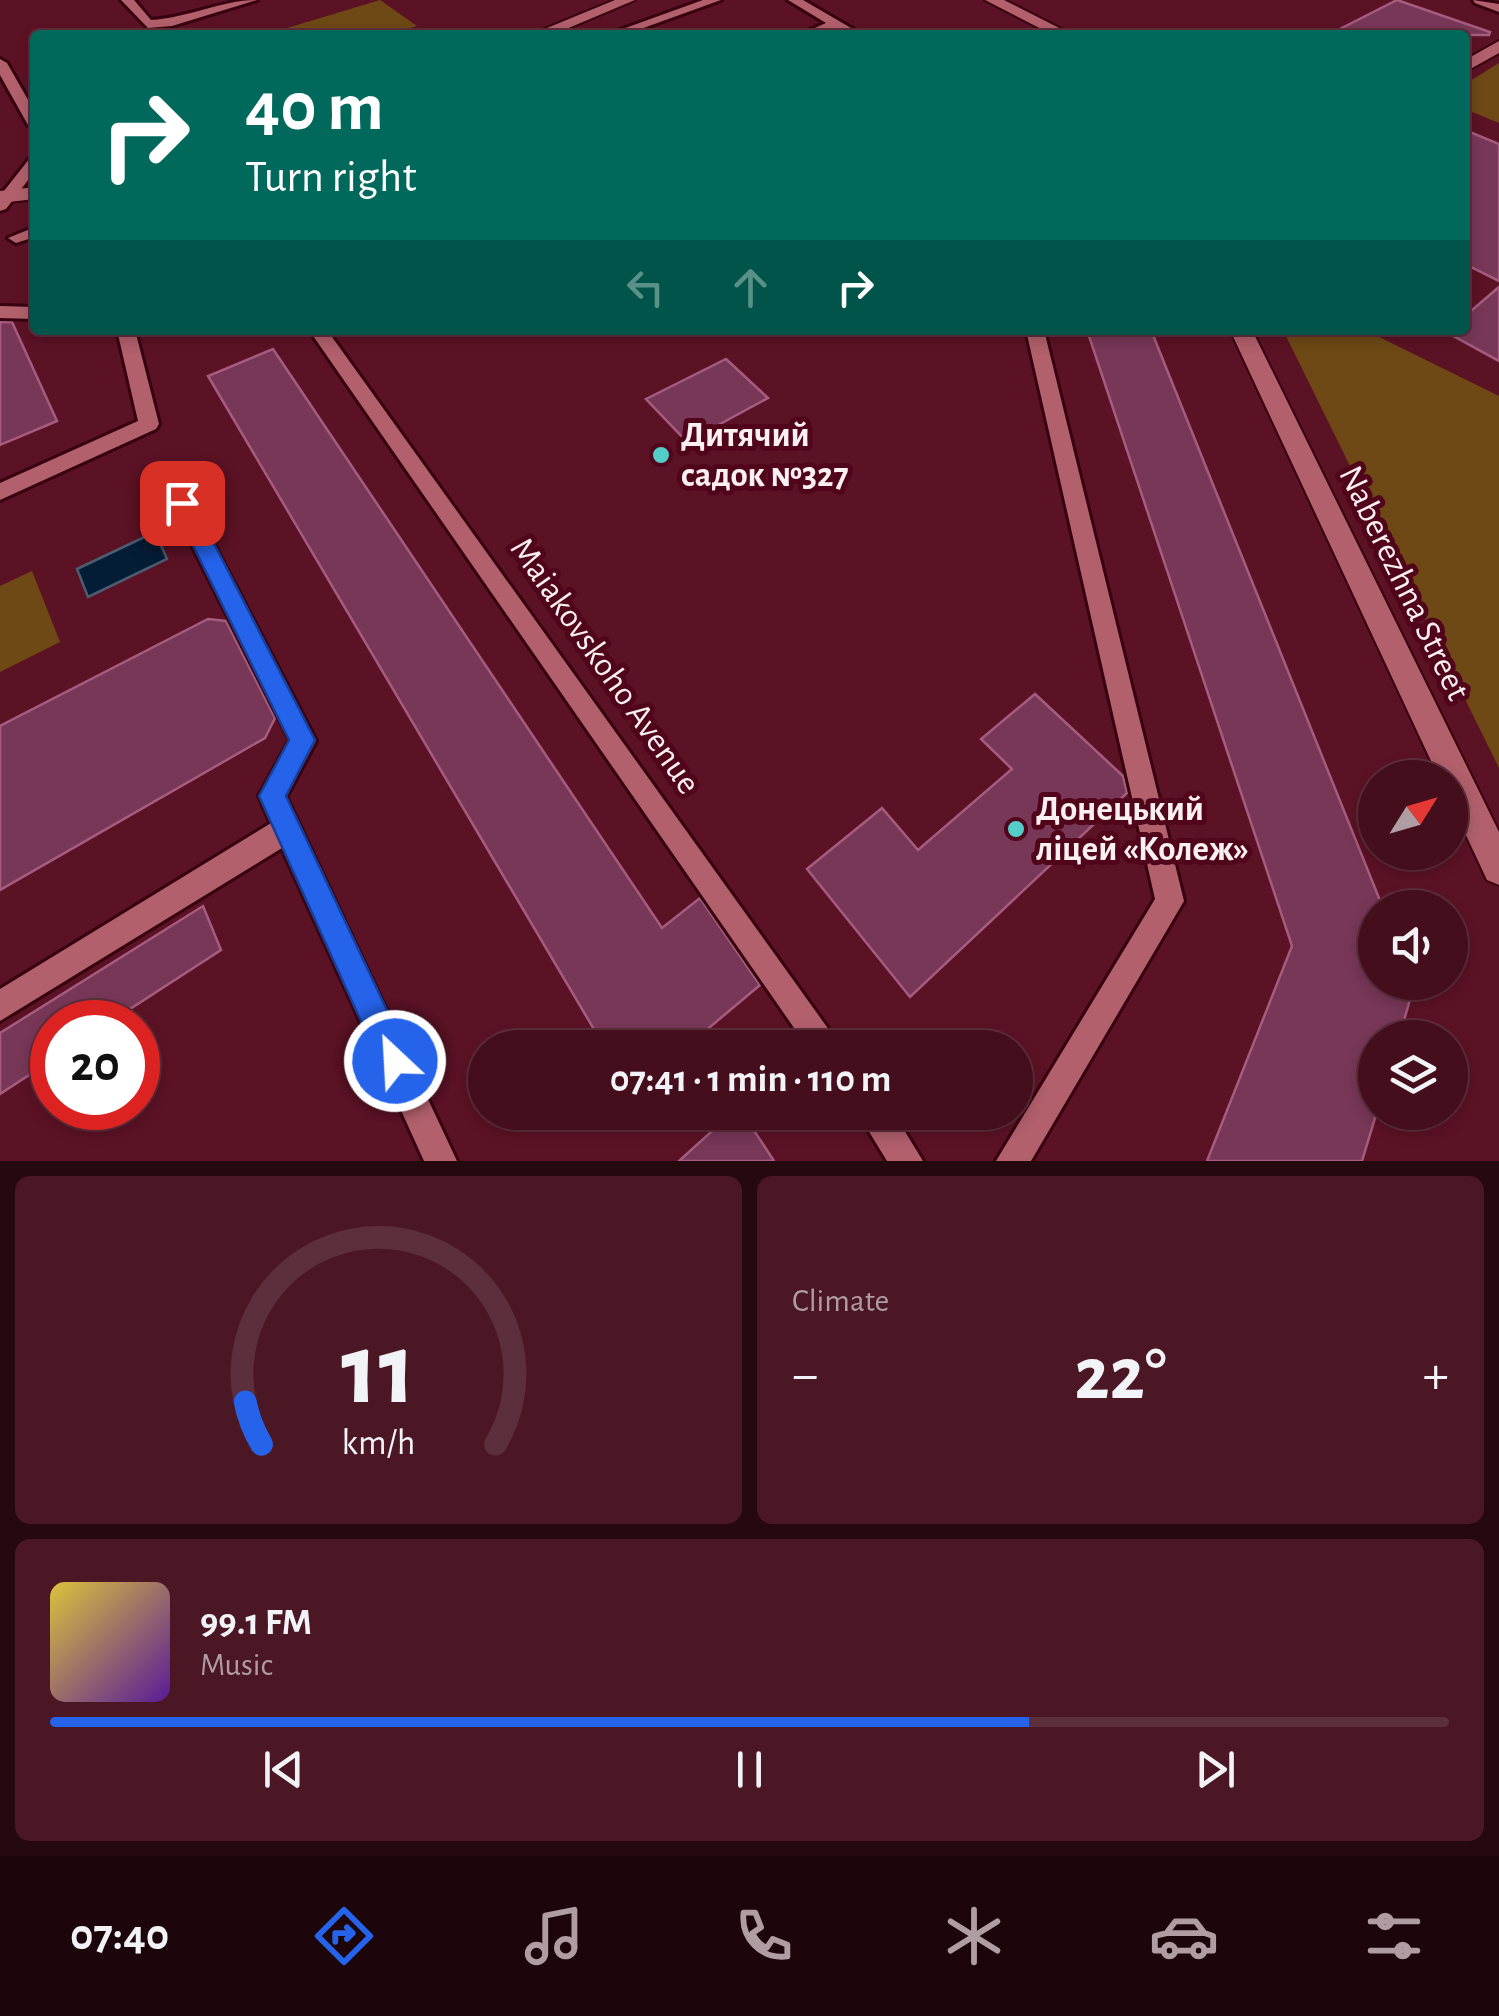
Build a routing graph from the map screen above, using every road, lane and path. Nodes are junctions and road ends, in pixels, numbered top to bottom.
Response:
1 (127, 0) edge
2 (251, 0) edge
3 (628, 0) edge
4 (715, 0) edge
5 (794, 0) edge
6 (992, 0) edge
7 (1478, 0) edge
8 (1499, 8) edge
9 (836, 23) junction
10 (551, 30) edge
11 (627, 30) edge
12 (818, 30) edge
13 (848, 30) edge
14 (1055, 30) edge
15 (1499, 46) edge
16 (0, 64) edge
17 (1470, 64) edge
18 (16, 92) junction
19 (0, 98) edge
20 (30, 116) edge
21 (30, 167) edge
22 (30, 194) edge
23 (3, 199) edge
24 (30, 234) edge
25 (16, 238) dead end
26 (0, 312) edge
27 (30, 314) edge
28 (127, 335) edge
29 (322, 335) edge
30 (1036, 335) edge
31 (1244, 335) edge
32 (0, 492) edge
33 (182, 503) dead end
34 (287, 829) junction
35 (1499, 868) edge
36 (0, 1006) edge
37 (814, 1030) edge
38 (886, 1130) edge
39 (442, 1161) edge
40 (908, 1161) edge
41 (1012, 1161) edge

1 - 2 lane
3 - 10 street
4 - 11 lane
5 - 9 lane
6 - 14 street
7 - 8 lane
9 - 12 lane
9 - 13 lane
15 - 17 street
16 - 18 lane
18 - 19 lane
18 - 20 lane
21 - 23 lane
22 - 23 street
24 - 25 lane
26 - 27 lane
28 - 32 lane
29 - 37 lane, Maiakovskoho Avenue
30 - 41 lane
31 - 35 street, Naberezhna Street
33 - 34 lane
34 - 36 lane
34 - 39 lane
38 - 40 lane

